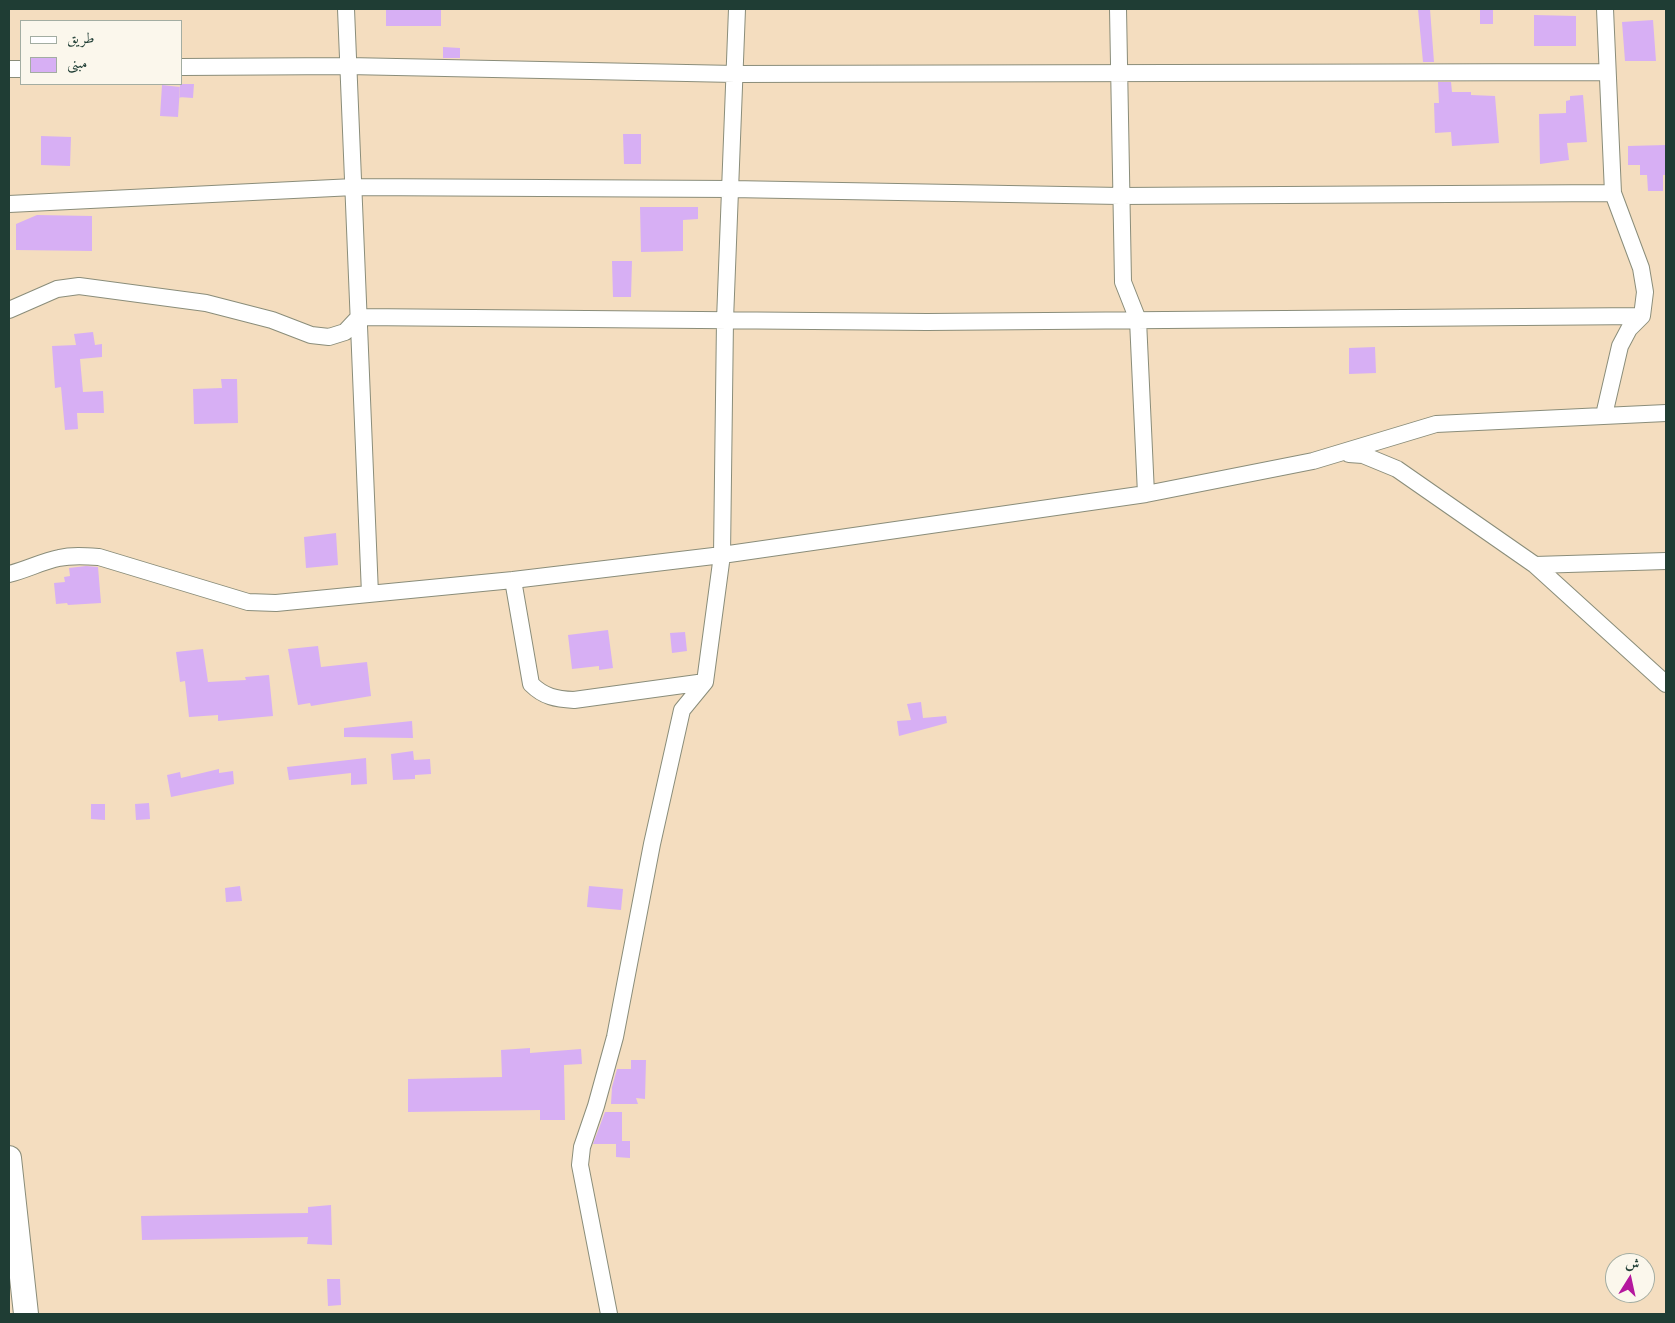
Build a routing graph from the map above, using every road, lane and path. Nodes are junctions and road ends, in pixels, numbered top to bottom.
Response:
1 (346, 9) edge
2 (737, 9) edge
3 (1118, 9) edge
4 (1605, 9) edge
5 (348, 66) junction
6 (182, 67) edge
7 (1607, 72) junction
8 (735, 74) junction
9 (1119, 74) junction
10 (354, 187) junction
11 (731, 189) junction
12 (1613, 192) junction
13 (1120, 196) junction
14 (9, 204) edge
15 (9, 310) edge
16 (1642, 316) junction
17 (359, 317) junction
18 (725, 320) junction
19 (1138, 320) junction
20 (1666, 413) edge
21 (1604, 415) junction
22 (1345, 453) junction
23 (1146, 494) junction
24 (722, 556) junction
25 (1666, 561) edge
26 (1535, 565) junction
27 (9, 574) edge
28 (514, 580) junction
29 (370, 594) junction
30 (705, 682) junction
31 (1666, 684) edge
32 (9, 1158) edge
33 (13, 1239) edge
34 (26, 1314) edge
35 (610, 1314) edge

1 - 5 street
2 - 8 street
3 - 9 street
4 - 7 street
5 - 6 street
5 - 8 street
5 - 10 street
7 - 9 street
7 - 12 street
8 - 9 street
8 - 11 street
9 - 13 street
10 - 11 street
10 - 14 street
10 - 17 street
11 - 13 street
11 - 18 street
12 - 13 street
12 - 16 street
13 - 19 street
15 - 17 street
16 - 19 street
16 - 21 street
17 - 18 street
17 - 29 street
18 - 19 street
18 - 24 street
19 - 23 street
20 - 21 street
21 - 22 street
22 - 23 street
22 - 26 street
23 - 24 street
24 - 28 street
24 - 30 street
25 - 26 street
26 - 31 street
27 - 29 street
28 - 29 street
28 - 30 street
30 - 35 street
32 - 33 highway
33 - 34 highway

